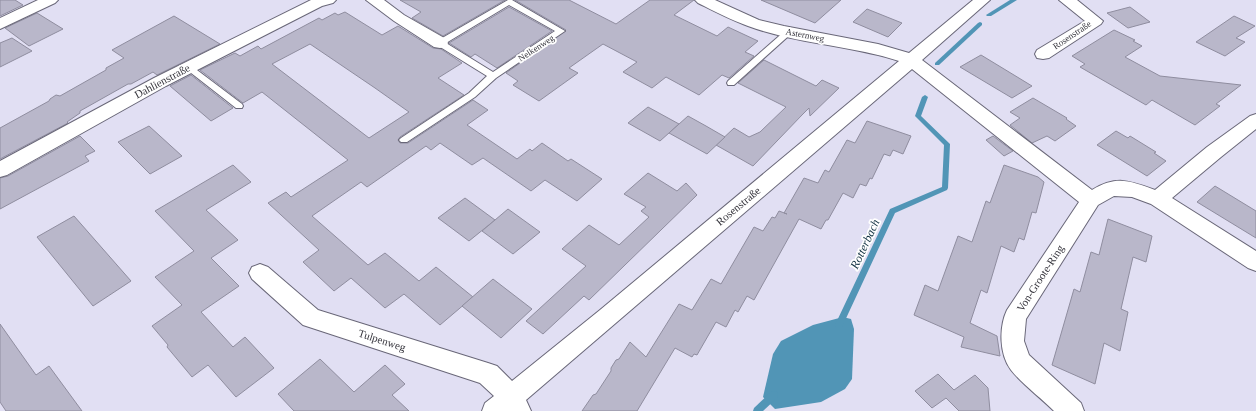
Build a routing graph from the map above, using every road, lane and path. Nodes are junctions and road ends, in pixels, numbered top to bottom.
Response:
1 (50, 0) edge
2 (374, 0) edge
3 (703, 0) edge
4 (982, 0) edge
5 (1067, 0) edge
6 (319, 1) edge
7 (0, 24) edge
8 (789, 32) junction
9 (440, 43) junction
10 (1043, 54) dead end
11 (910, 59) junction
12 (189, 67) junction
13 (493, 76) junction
14 (731, 83) dead end
15 (239, 106) dead end
16 (1256, 120) edge
17 (404, 140) dead end
18 (0, 170) edge
19 (1158, 199) junction
20 (1091, 200) junction
21 (1256, 262) edge
22 (260, 273) dead end
23 (508, 406) edge
24 (1072, 411) edge

1 - 7 street
2 - 9 street
3 - 8 street, Asternweg
4 - 11 street, Rosenstraße
5 - 10 street, Rosenstraße
6 - 12 street, Dahlienstraße
8 - 11 street, Asternweg
8 - 14 lane
9 - 13 lane
9 - 13 lane, Nelkenweg
11 - 20 street
11 - 23 street, Rosenstraße
12 - 15 lane
12 - 18 street, Dahlienstraße
13 - 17 lane, Nelkenweg
16 - 19 street
19 - 20 street, Von-Groote-Ring
19 - 21 street, Von-Groote-Ring
20 - 24 street, Von-Groote-Ring
22 - 23 street, Tulpenweg

